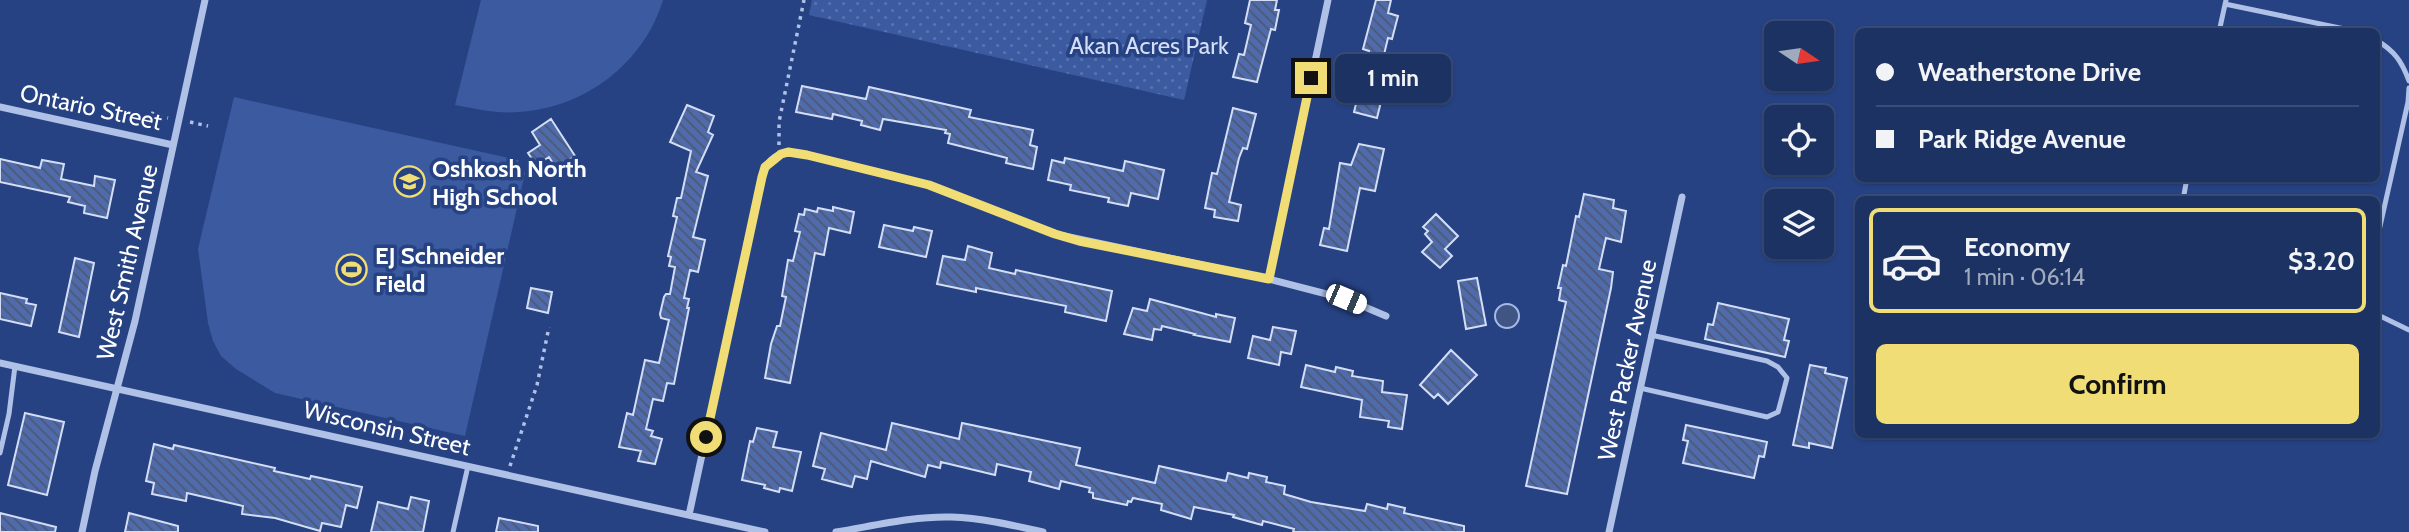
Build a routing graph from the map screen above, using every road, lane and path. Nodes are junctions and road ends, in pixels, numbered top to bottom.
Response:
1 (205, 0) edge
2 (804, 0) edge
3 (1328, 0) edge
4 (2225, 2) edge
5 (2220, 28) edge
6 (2341, 28) edge
7 (2380, 42) edge
8 (2409, 81) edge
9 (2409, 88) edge
10 (0, 107) edge
11 (173, 145) junction
12 (778, 155) junction
13 (1682, 197) dead end
14 (2380, 226) edge
15 (1269, 279) junction
16 (1386, 316) dead end
17 (2380, 316) edge
18 (549, 327) dead end
19 (2409, 330) edge
20 (1651, 335) junction
21 (0, 363) edge
22 (15, 366) junction
23 (118, 388) junction
24 (1640, 388) junction
25 (0, 453) edge
26 (468, 466) junction
27 (507, 475) junction
28 (690, 515) junction
29 (865, 530) edge
30 (82, 532) edge
31 (453, 532) edge
32 (765, 532) edge
33 (836, 532) edge
34 (1043, 532) edge
35 (1609, 532) edge

1 - 11 street, West Smith Avenue
2 - 12 path
3 - 15 street
4 - 5 lane
4 - 6 lane
7 - 8 lane
9 - 14 lane
10 - 11 street, Ontario Street
11 - 23 street, West Smith Avenue
12 - 15 street
12 - 28 street
13 - 20 street, West Packer Avenue
15 - 16 street
17 - 19 lane
18 - 27 path
20 - 24 street, West Packer Avenue
20 - 24 lane
21 - 22 street, Wisconsin Street
22 - 23 street, Wisconsin Street
22 - 25 lane
23 - 26 street, Wisconsin Street
23 - 30 street, West Smith Avenue
24 - 35 street, West Packer Avenue
26 - 27 street, Wisconsin Street
26 - 31 lane
27 - 28 street, Wisconsin Street
28 - 32 street, Wisconsin Street
29 - 33 street
29 - 34 street

